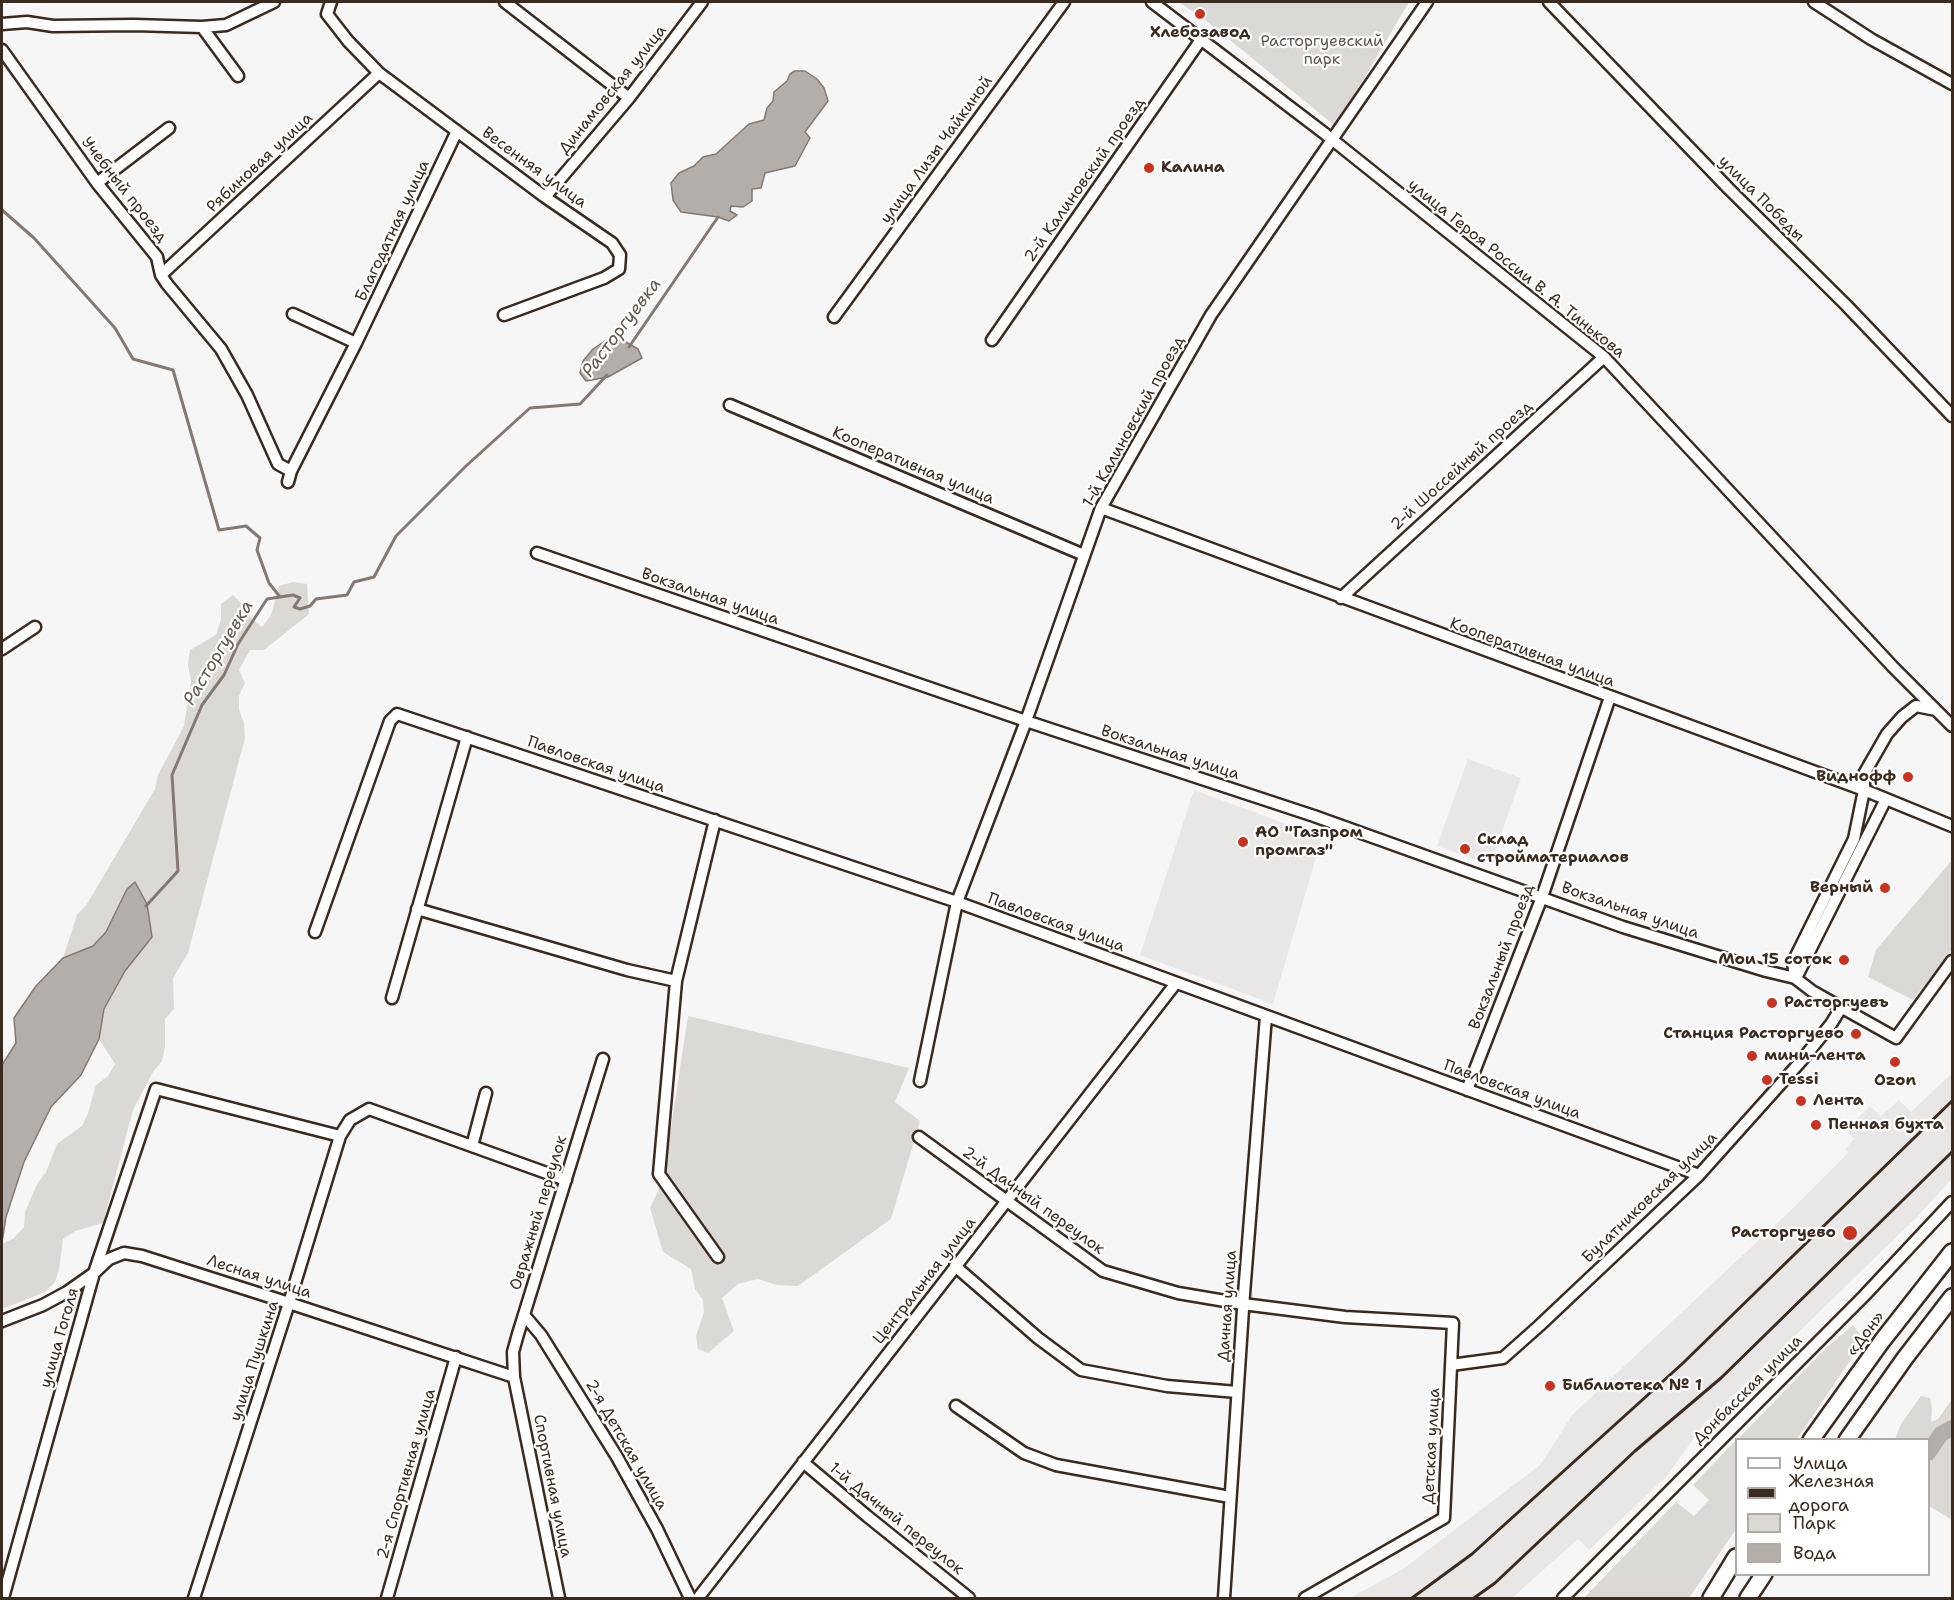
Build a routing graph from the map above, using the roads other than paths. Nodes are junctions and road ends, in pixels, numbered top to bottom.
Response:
1 (274, 2) edge
2 (331, 2) edge
3 (505, 2) edge
4 (702, 2) edge
5 (1064, 2) edge
6 (1152, 2) edge
7 (1427, 2) edge
8 (1549, 2) edge
9 (1814, 2) edge
10 (2, 24) edge
11 (202, 27) junction
12 (1202, 38) junction
13 (2, 50) edge
14 (379, 73) junction
15 (238, 76) dead end
16 (1953, 84) edge
17 (629, 98) junction
18 (169, 128) dead end
19 (457, 131) junction
20 (1332, 139) junction
21 (96, 183) junction
22 (544, 197) junction
23 (161, 275) junction
24 (293, 314) dead end
25 (504, 315) dead end
26 (834, 317) dead end
27 (992, 340) dead end
28 (356, 343) junction
29 (1604, 357) junction
30 (730, 405) dead end
31 (1953, 416) edge
32 (289, 477) joint
33 (1101, 508) junction
34 (537, 553) dead end
35 (1084, 555) junction
36 (1341, 598) junction
37 (35, 627) dead end
38 (2, 649) edge
39 (1610, 697) junction
40 (1936, 710) junction
41 (1026, 721) junction
42 (1953, 726) edge
43 (467, 737) junction
44 (1864, 790) junction
45 (1886, 799) junction
46 (715, 820) junction
47 (1953, 826) edge
48 (1542, 897) junction
49 (957, 902) junction
50 (417, 909) junction
51 (315, 932) dead end
52 (1953, 961) edge
53 (1795, 978) junction
54 (676, 981) junction
55 (1176, 983) junction
56 (392, 998) dead end
57 (1841, 1008) junction
58 (1266, 1016) junction
59 (603, 1059) dead end
60 (920, 1081) dead end
61 (1467, 1090) junction
62 (486, 1093) dead end
63 (340, 1136) junction
64 (920, 1137) dead end
65 (472, 1146) junction
66 (1699, 1175) junction
67 (566, 1180) junction
68 (1006, 1201) junction
69 (1953, 1202) edge
70 (1953, 1252) edge
71 (718, 1257) dead end
72 (956, 1266) junction
73 (94, 1273) junction
74 (1953, 1297) edge
75 (289, 1303) junction
76 (1243, 1304) junction
77 (524, 1315) junction
78 (2, 1321) edge
79 (1453, 1323) joint
80 (456, 1357) junction
81 (1451, 1365) junction
82 (515, 1379) junction
83 (1237, 1392) junction
84 (956, 1406) dead end
85 (1812, 1438) edge
86 (1848, 1438) edge
87 (803, 1462) junction
88 (1230, 1497) junction
89 (1735, 1560) edge
90 (1763, 1576) edge
91 (3, 1599) edge
92 (194, 1599) edge
93 (387, 1599) edge
94 (559, 1599) edge
95 (690, 1599) edge
96 (699, 1599) edge
97 (969, 1599) edge
98 (1224, 1599) edge
99 (1305, 1599) edge
100 (1563, 1599) edge
101 (1711, 1599) edge
102 (1748, 1599) edge

1 - 11 street
2 - 14 street, Весенняя улица
3 - 17 street
4 - 17 street, Динамовская улица
5 - 26 street, улица Лизы Чайкиной
6 - 12 street, улица Героя России В. А. Тинькова
7 - 20 street, 1-й Калиновский проезд
8 - 31 street, улица Победы
9 - 16 street
10 - 11 street
11 - 15 street
12 - 20 street, улица Героя России В. А. Тинькова
12 - 27 street, 2-й Калиновский проезд
13 - 21 street, Учебный проезд
14 - 19 street, Весенняя улица
14 - 23 street, Рябиновая улица
17 - 22 street, Динамовская улица
18 - 21 street
19 - 22 street, Весенняя улица
19 - 28 street, Благодатная улица
20 - 29 street, улица Героя России В. А. Тинькова
20 - 33 street, 1-й Калиновский проезд
21 - 23 street, Учебный проезд
22 - 25 street, Весенняя улица
23 - 32 street, Учебный проезд
24 - 28 street
28 - 32 street, Благодатная улица
29 - 36 street, 2-й Шоссейный проезд
29 - 40 street, улица Героя России В. А. Тинькова
30 - 35 street, Кооперативная улица
33 - 35 street, 1-й Калиновский проезд
33 - 36 street, Кооперативная улица
34 - 41 street, Вокзальная улица
35 - 41 street, 1-й Калиновский проезд
36 - 39 street, Кооперативная улица
37 - 38 street
39 - 44 street, Кооперативная улица
39 - 48 street, Вокзальный проезд
40 - 42 street, улица Героя России В. А. Тинькова
40 - 44 street
41 - 48 street, Вокзальная улица
41 - 49 street, 1-й Калиновский проезд
43 - 46 street, Павловская улица
43 - 50 street
43 - 51 street, Павловская улица
44 - 45 street, Кооперативная улица
44 - 53 street
45 - 47 street, Кооперативная улица
45 - 53 street
46 - 49 street, Павловская улица
46 - 54 street
48 - 53 street, Вокзальная улица
48 - 61 street, Вокзальный проезд
49 - 55 street, Павловская улица
49 - 60 street, 1-й Калиновский проезд
50 - 54 street
50 - 56 street
52 - 57 street
53 - 57 street
54 - 71 street
55 - 58 street, Павловская улица
55 - 68 street, Центральная улица
57 - 66 street, Булатниковская улица
58 - 61 street, Павловская улица
58 - 76 street, Дачная улица
59 - 67 street, Овражный переулок
61 - 66 street, Павловская улица
62 - 65 street
63 - 65 street, улица Пушкина
63 - 73 street, улица Гоголя
63 - 75 street, улица Пушкина
64 - 68 street, 2-й Дачный переулок
65 - 67 street
66 - 81 street, Булатниковская улица
67 - 77 street, Овражный переулок
68 - 72 street, Центральная улица
68 - 76 street, 2-й Дачный переулок
69 - 100 street, Донбасская улица
70 - 85 highway, «Дон»
72 - 83 street
72 - 87 street, Центральная улица
73 - 75 street, Лесная улица
73 - 78 street, Лесная улица
73 - 91 street, улица Гоголя
74 - 86 highway
75 - 80 street, Лесная улица
75 - 92 street, улица Пушкина
76 - 79 street, 2-й Дачный переулок
76 - 83 street, Дачная улица
77 - 82 street, Овражный переулок
77 - 95 street, 2-я Детская улица
79 - 81 street, Детская улица
80 - 82 street, Лесная улица
80 - 93 street, 2-я Спортивная улица
81 - 99 street, Детская улица
82 - 94 street, Спортивная улица
83 - 88 street, Дачная улица
84 - 88 street
87 - 96 street, Центральная улица
87 - 97 street, 1-й Дачный переулок
88 - 98 street, Дачная улица
89 - 101 highway
90 - 102 highway

